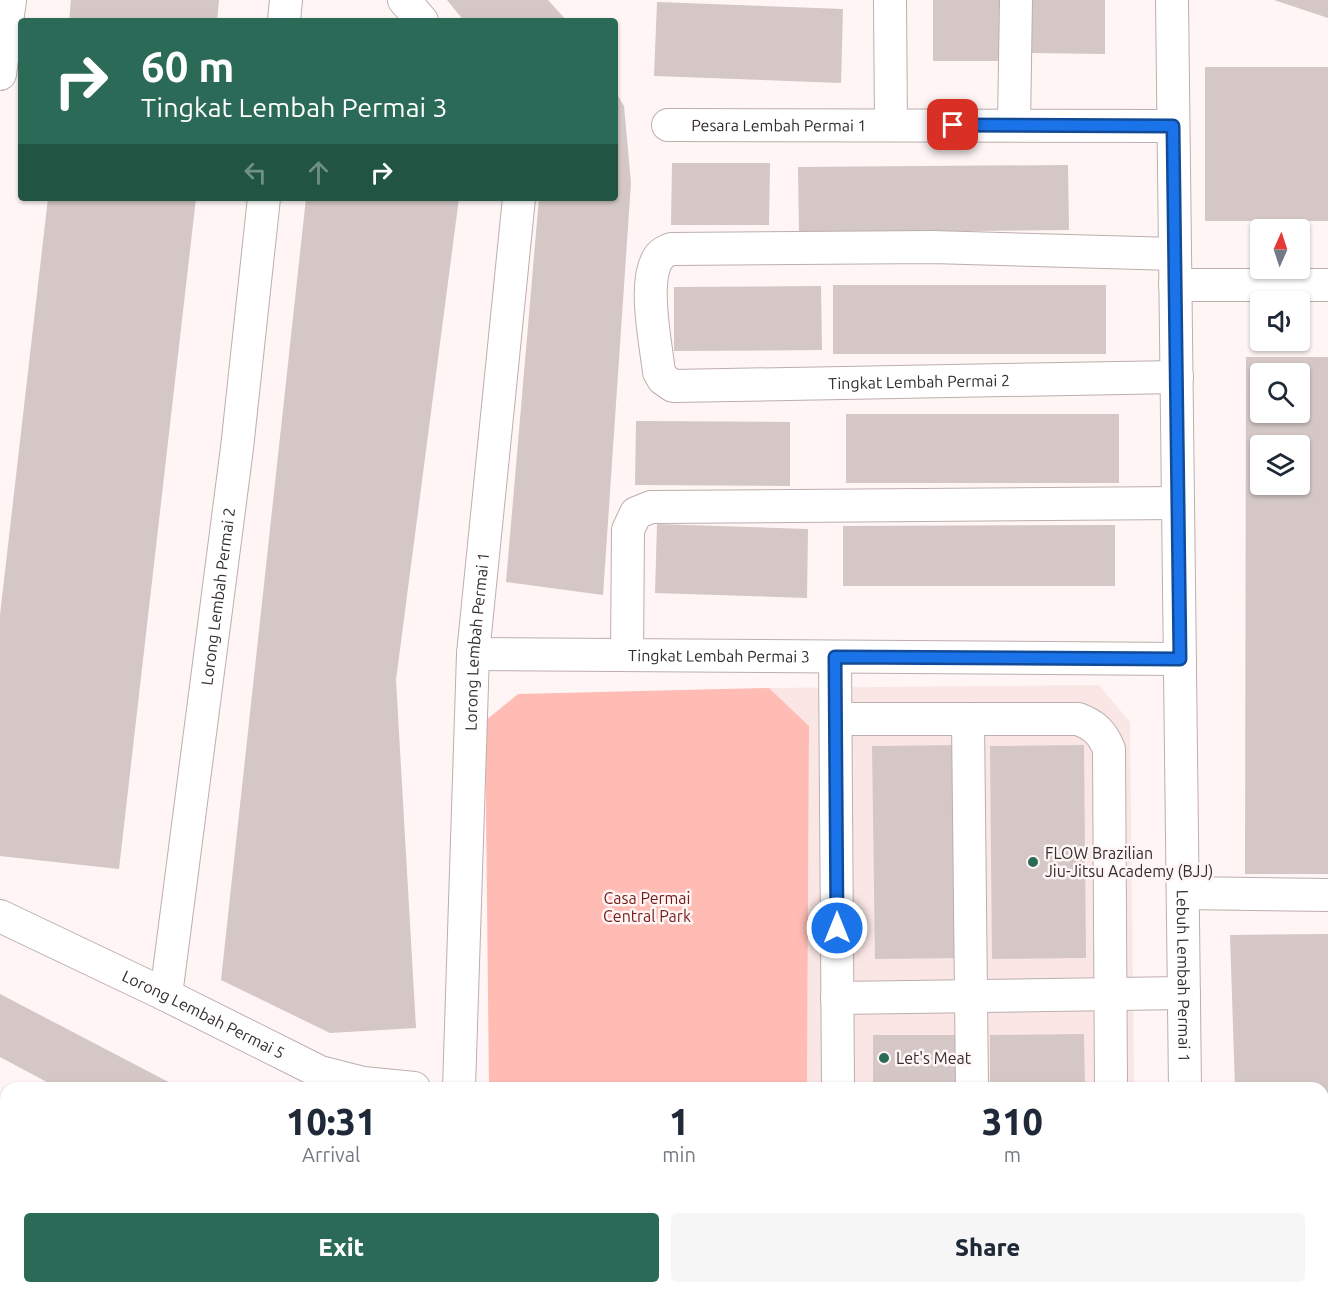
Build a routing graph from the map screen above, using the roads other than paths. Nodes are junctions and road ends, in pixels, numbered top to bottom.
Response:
1 (10, 0) edge
2 (286, 0) edge
3 (404, 0) edge
4 (890, 0) edge
5 (1016, 0) edge
6 (1172, 0) edge
7 (284, 18) edge
8 (419, 18) edge
9 (0, 74) edge
10 (668, 124) dead end
11 (891, 124) junction
12 (1014, 125) junction
13 (1173, 126) junction
14 (264, 201) edge
15 (519, 201) edge
16 (1175, 254) junction
17 (1175, 285) junction
18 (1328, 285) edge
19 (1177, 377) junction
20 (1178, 503) junction
21 (473, 654) junction
22 (627, 655) junction
23 (835, 657) junction
24 (1180, 659) junction
25 (836, 719) junction
26 (968, 719) junction
27 (1183, 893) junction
28 (1328, 894) edge
29 (0, 916) edge
30 (1184, 993) junction
31 (166, 995) junction
32 (1110, 995) junction
33 (971, 996) junction
34 (837, 998) junction
35 (359, 1082) edge
36 (459, 1082) edge
37 (838, 1082) edge
38 (972, 1082) edge
39 (1111, 1082) edge
40 (1185, 1082) edge

1 - 9 street
2 - 7 street
3 - 8 street
4 - 11 street, Pesara Lembah Permai 1
5 - 12 street
6 - 13 street, Lebuh Lembah Permai 1
10 - 11 street, Pesara Lembah Permai 1
11 - 12 street, Pesara Lembah Permai 1
12 - 13 street, Pesara Lembah Permai 1
13 - 16 street, Lebuh Lembah Permai 1
14 - 31 street, Lorong Lembah Permai 2
15 - 21 street, Lorong Lembah Permai 1
16 - 17 street, Lebuh Lembah Permai 1
16 - 19 street, Tingkat Lembah Permai 2
17 - 18 street
17 - 19 street, Lebuh Lembah Permai 1
19 - 20 street, Lebuh Lembah Permai 1
20 - 22 street
20 - 24 street, Lebuh Lembah Permai 1
21 - 22 street, Tingkat Lembah Permai 3
21 - 36 street, Lorong Lembah Permai 1
22 - 23 street, Tingkat Lembah Permai 3
23 - 24 street, Tingkat Lembah Permai 3
23 - 25 street
24 - 27 street, Lebuh Lembah Permai 1
25 - 26 street
25 - 34 street
26 - 32 street
26 - 33 street
27 - 28 street
27 - 30 street, Lebuh Lembah Permai 1
29 - 31 street, Lorong Lembah Permai 5
30 - 32 street
30 - 40 street, Lebuh Lembah Permai 1
31 - 35 street, Lorong Lembah Permai 5
32 - 33 street
32 - 39 street
33 - 34 street
33 - 38 street
34 - 37 street

